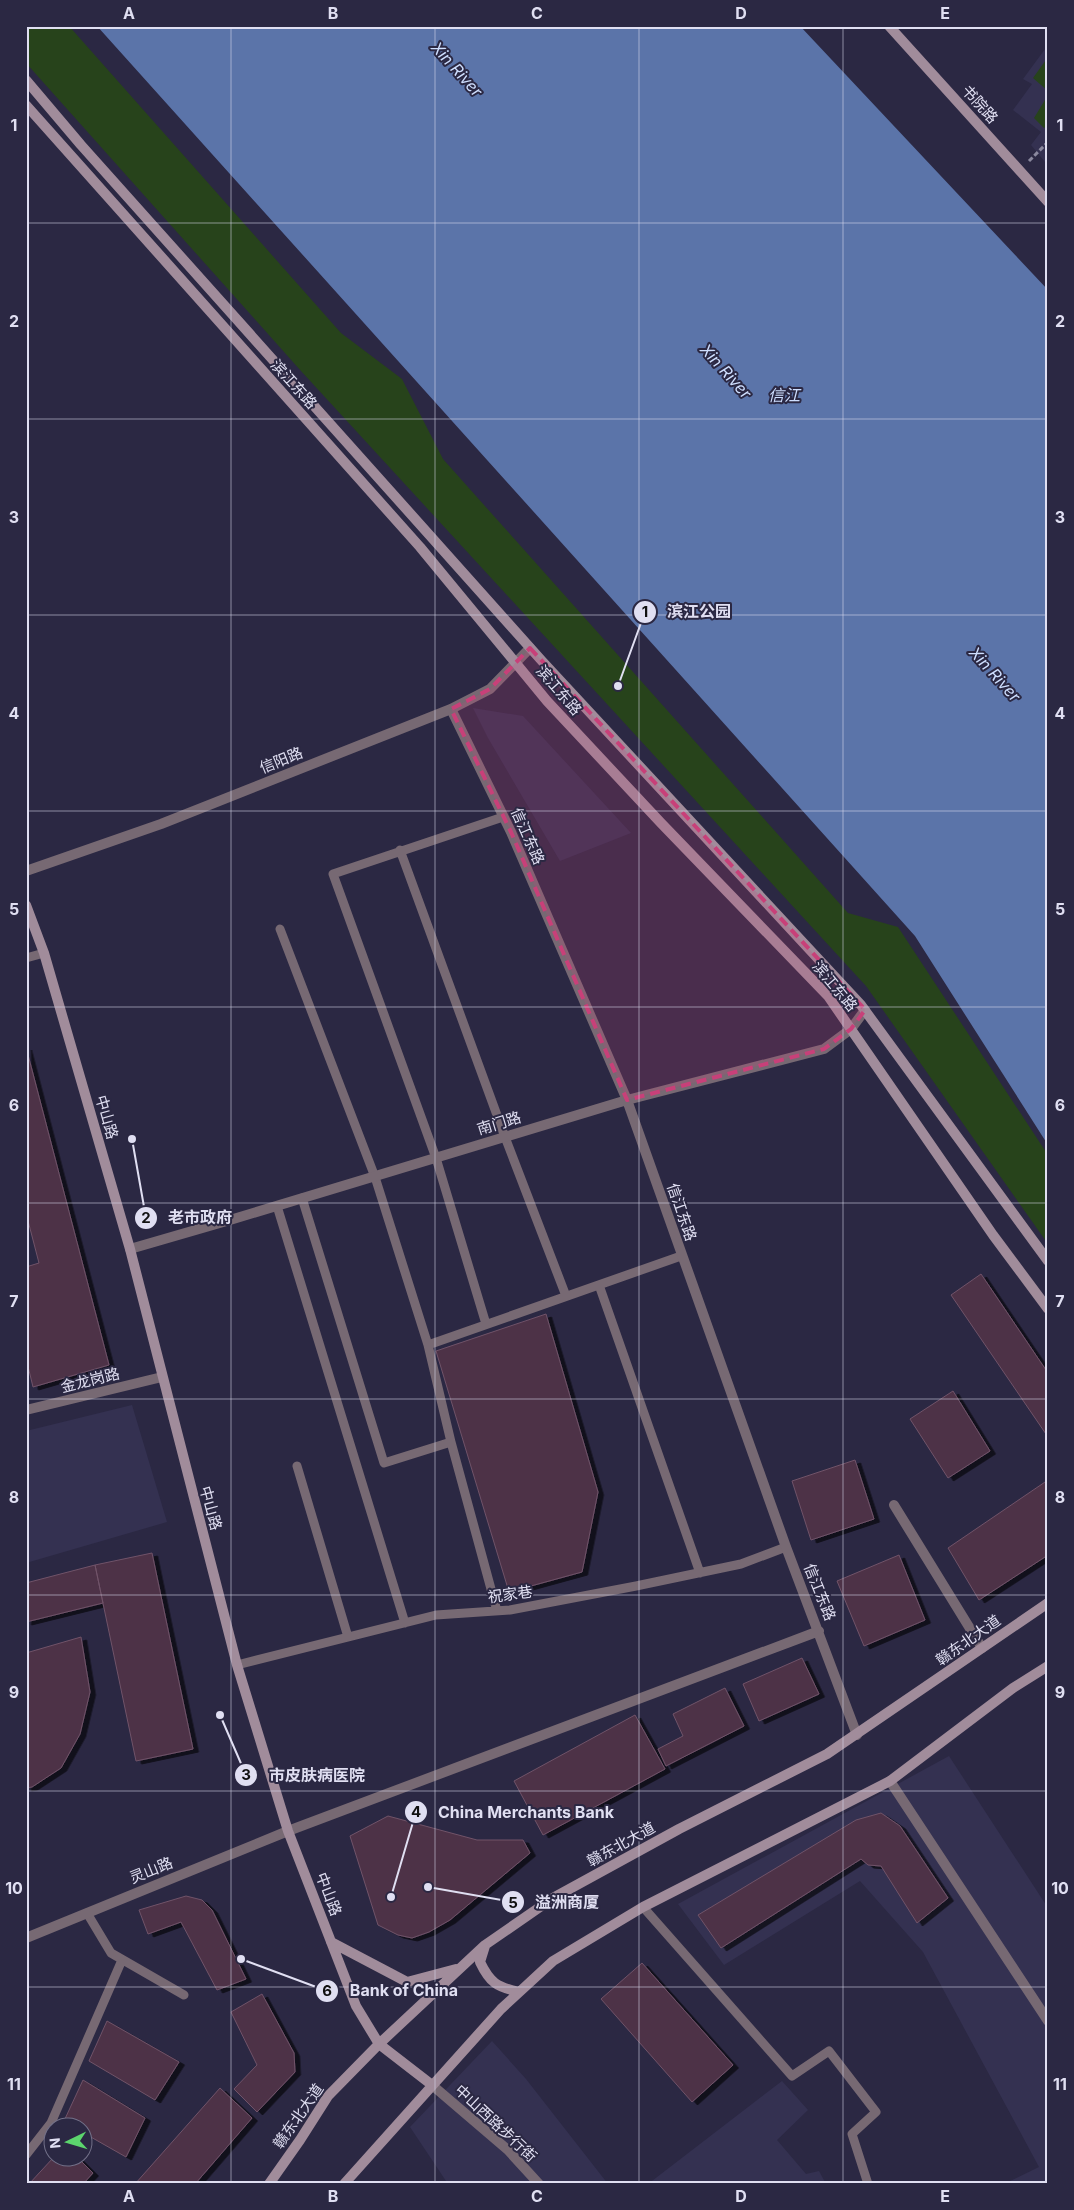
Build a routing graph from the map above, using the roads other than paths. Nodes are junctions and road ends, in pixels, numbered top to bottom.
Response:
1 (889, 26) edge
2 (26, 80) edge
3 (26, 105) edge
4 (1048, 202) edge
5 (530, 648) junction
6 (516, 663) junction
7 (451, 709) junction
8 (503, 816) junction
9 (400, 850) junction
10 (26, 871) edge
11 (26, 905) edge
12 (280, 929) dead end
13 (44, 953) junction
14 (26, 958) edge
15 (865, 1010) junction
16 (850, 1029) junction
17 (627, 1100) junction
18 (505, 1137) junction
19 (436, 1158) junction
20 (374, 1176) junction
21 (302, 1198) junction
22 (277, 1206) junction
23 (130, 1249) junction
24 (681, 1256) junction
25 (1048, 1261) edge
26 (599, 1285) junction
27 (566, 1296) junction
28 (1048, 1310) edge
29 (510, 1316) junction
30 (486, 1324) junction
31 (514, 1325) dead end
32 (428, 1345) junction
33 (162, 1377) junction
34 (26, 1410) edge
35 (451, 1442) junction
36 (297, 1466) dead end
37 (894, 1505) dead end
38 (786, 1548) junction
39 (700, 1573) junction
40 (1048, 1603) edge
41 (498, 1611) junction
42 (405, 1623) junction
43 (819, 1630) junction
44 (348, 1637) junction
45 (982, 1648) junction
46 (237, 1664) junction
47 (1048, 1666) edge
48 (857, 1735) junction
49 (890, 1780) junction
50 (288, 1831) junction
51 (643, 1907) junction
52 (87, 1913) junction
53 (26, 1938) edge
54 (331, 1942) junction
55 (485, 1945) junction
56 (122, 1960) junction
57 (457, 1969) junction
58 (520, 1992) junction
59 (184, 1995) dead end
60 (1048, 2021) edge
61 (379, 2044) junction
62 (432, 2085) junction
63 (26, 2155) edge
64 (269, 2184) edge
65 (344, 2184) edge
66 (539, 2184) edge
67 (868, 2184) edge

1 - 4 main road, 书院路
2 - 5 main road, 滨江东路
3 - 6 main road, 滨江东路
5 - 6 street, 信阳路
5 - 15 main road, 滨江东路
6 - 7 street, 信阳路
6 - 16 main road, 滨江东路
7 - 8 street, 信江东路
7 - 10 street, 信阳路
8 - 9 lane
8 - 17 street, 信江东路
9 - 18 lane
9 - 19 lane
11 - 13 main road, 中山路
12 - 20 lane
13 - 14 lane
13 - 23 main road, 中山路
15 - 16 street, 南门路
15 - 25 main road, 滨江东路
16 - 17 street, 南门路
16 - 28 main road, 滨江东路
17 - 18 street, 南门路
17 - 24 street, 信江东路
18 - 19 street, 南门路
18 - 27 lane
19 - 20 street, 南门路
19 - 30 lane
20 - 21 street, 南门路
20 - 32 lane
21 - 22 street, 南门路
21 - 35 lane
22 - 23 street, 南门路
22 - 42 lane
23 - 33 main road, 中山路
24 - 26 lane
24 - 38 street, 信江东路
26 - 27 lane
26 - 39 lane
27 - 29 lane
29 - 30 lane
29 - 31 lane
30 - 32 lane
32 - 35 lane
33 - 34 street, 金龙岗路
33 - 46 main road, 中山路
35 - 41 lane
36 - 44 lane
37 - 45 street
38 - 39 lane, 祝家巷
38 - 43 street, 信江东路
39 - 41 lane, 祝家巷
40 - 45 main road, 赣东北大道
41 - 42 lane, 祝家巷
42 - 44 lane, 祝家巷
43 - 48 street, 信江东路
43 - 50 street, 灵山路
44 - 46 lane, 祝家巷
45 - 48 main road, 赣东北大道
46 - 50 main road, 中山路
47 - 49 main road
48 - 55 main road, 赣东北大道
49 - 51 main road
49 - 60 street
50 - 52 street, 灵山路
50 - 54 main road, 中山路
51 - 58 main road
51 - 67 lane
52 - 53 street, 灵山路
52 - 56 lane
54 - 57 main road
54 - 61 main road, 中山路
55 - 57 main road, 赣东北大道
55 - 58 main road
56 - 59 lane
56 - 63 lane
57 - 61 main road, 赣东北大道
58 - 62 main road
61 - 62 main road, 中山路
61 - 64 main road, 赣东北大道
62 - 65 main road
62 - 66 street, 中山西路步行街

